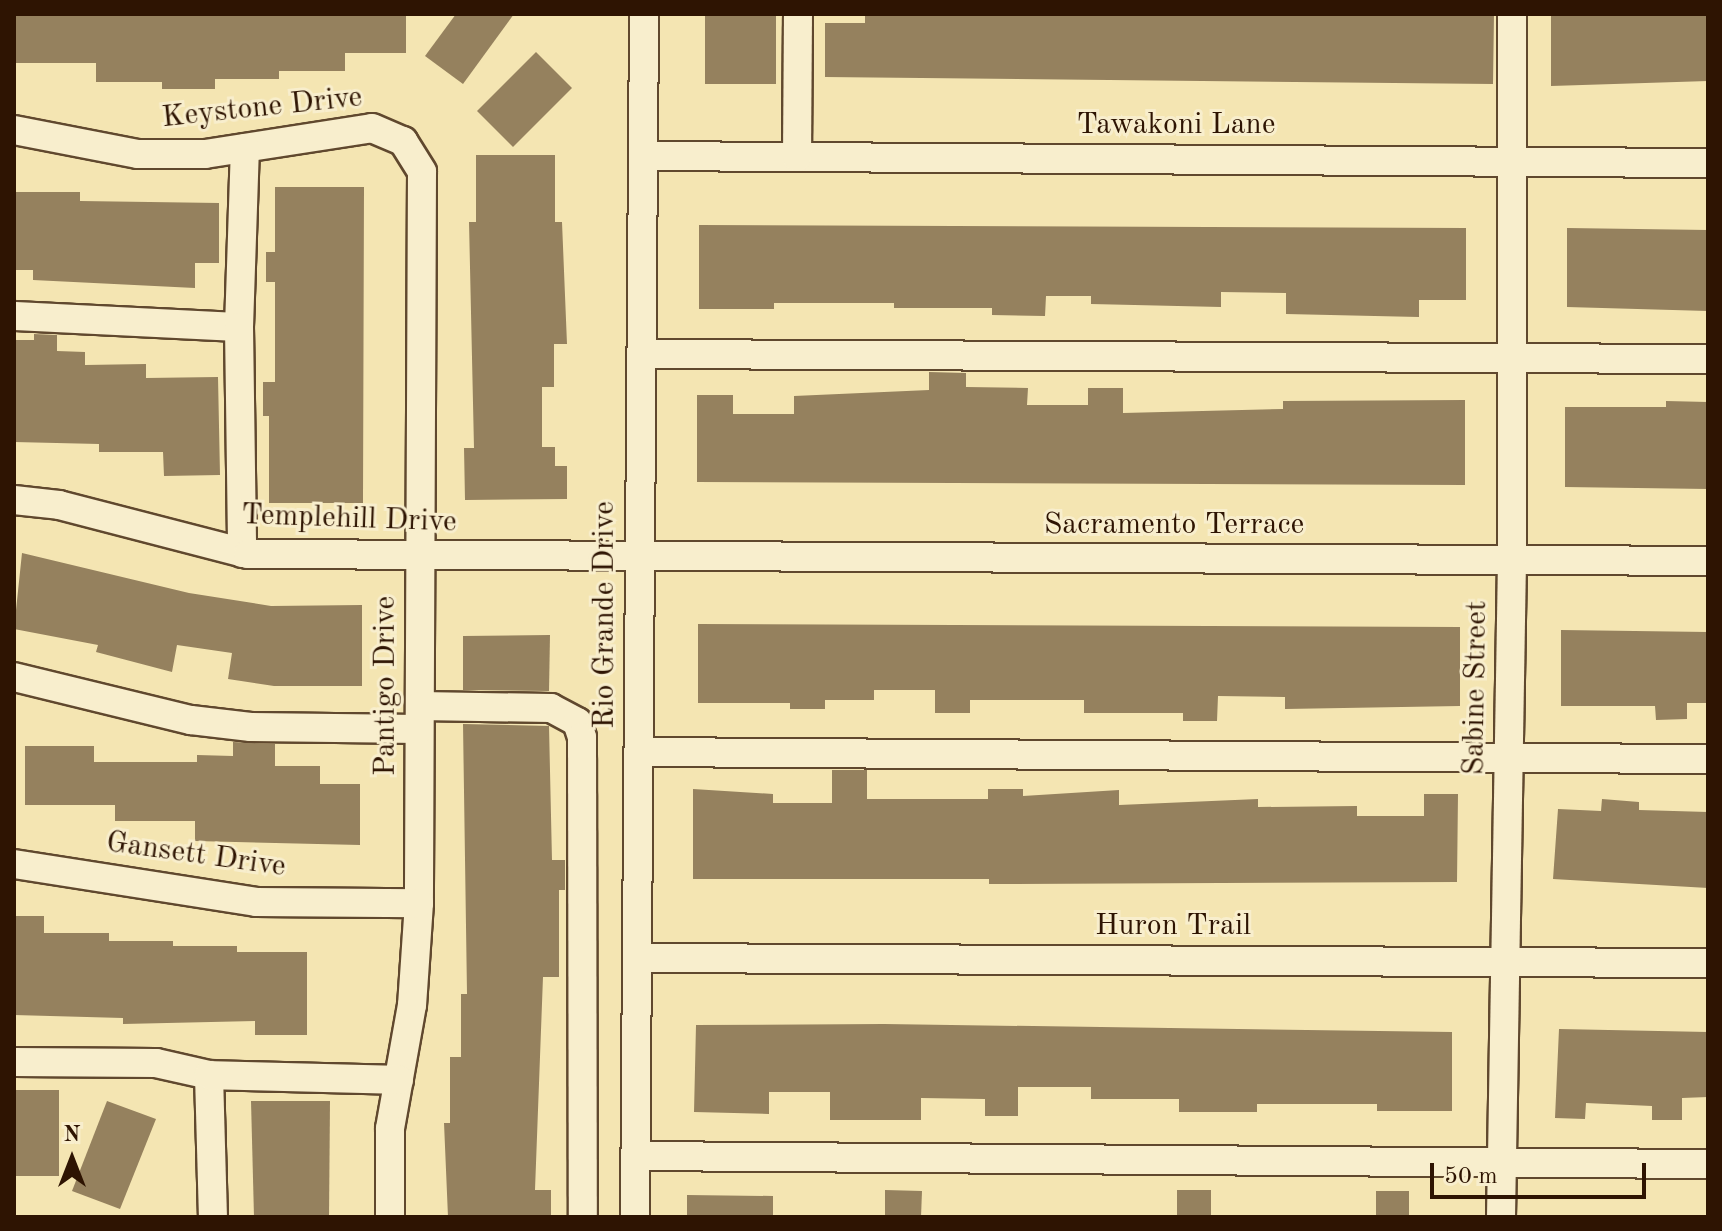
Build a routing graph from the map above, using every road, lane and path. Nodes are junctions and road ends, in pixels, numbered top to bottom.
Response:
1 (644, 14) edge
2 (798, 14) edge
3 (1512, 14) edge
4 (14, 130) edge
5 (245, 148) junction
6 (415, 155) joint
7 (644, 156) junction
8 (797, 157) junction
9 (1514, 160) junction
10 (1708, 163) edge
11 (14, 316) edge
12 (239, 327) junction
13 (642, 354) junction
14 (1513, 358) junction
15 (1708, 359) edge
16 (14, 500) edge
17 (242, 553) junction
18 (421, 556) junction
19 (640, 558) junction
20 (1512, 559) junction
21 (1708, 561) edge
22 (14, 677) edge
23 (420, 717) junction
24 (639, 752) junction
25 (1509, 757) junction
26 (1708, 759) edge
27 (14, 864) edge
28 (419, 903) junction
29 (638, 958) junction
30 (1505, 961) junction
31 (1708, 963) edge
32 (14, 1062) edge
33 (209, 1075) junction
34 (399, 1080) junction
35 (636, 1156) junction
36 (1502, 1162) junction
37 (1708, 1164) edge
38 (213, 1217) edge
39 (390, 1217) edge
40 (583, 1217) edge
41 (635, 1217) edge
42 (1501, 1217) edge

1 - 7 street, Rio Grande Drive
2 - 8 street
3 - 9 street, Sabine Street
4 - 5 street, Keystone Drive
5 - 6 street, Keystone Drive
5 - 12 street
6 - 18 street, Pantigo Drive
7 - 8 street, Tawakoni Lane
7 - 13 street, Rio Grande Drive
8 - 9 street, Tawakoni Lane
9 - 10 street, Tawakoni Lane
9 - 14 street, Sabine Street
11 - 12 street
12 - 17 street
13 - 14 street
13 - 19 street, Rio Grande Drive
14 - 15 street
14 - 20 street, Sabine Street
16 - 17 street, Templehill Drive
17 - 18 street, Templehill Drive
18 - 19 street, Templehill Drive
18 - 23 street, Pantigo Drive
19 - 20 street, Sacramento Terrace
19 - 24 street, Rio Grande Drive
20 - 21 street, Sacramento Terrace
20 - 25 street, Sabine Street
22 - 23 street
23 - 28 street, Pantigo Drive
23 - 40 street
24 - 25 street
24 - 29 street, Rio Grande Drive
25 - 26 street
25 - 30 street, Sabine Street
27 - 28 street, Gansett Drive
28 - 34 street, Pantigo Drive
29 - 30 street, Huron Trail
29 - 35 street, Rio Grande Drive
30 - 31 street, Huron Trail
30 - 36 street, Sabine Street
32 - 33 street
33 - 34 street
33 - 38 street
34 - 39 street, Pantigo Drive
35 - 36 street
35 - 41 street, Rio Grande Drive
36 - 37 street
36 - 42 street, Sabine Street

